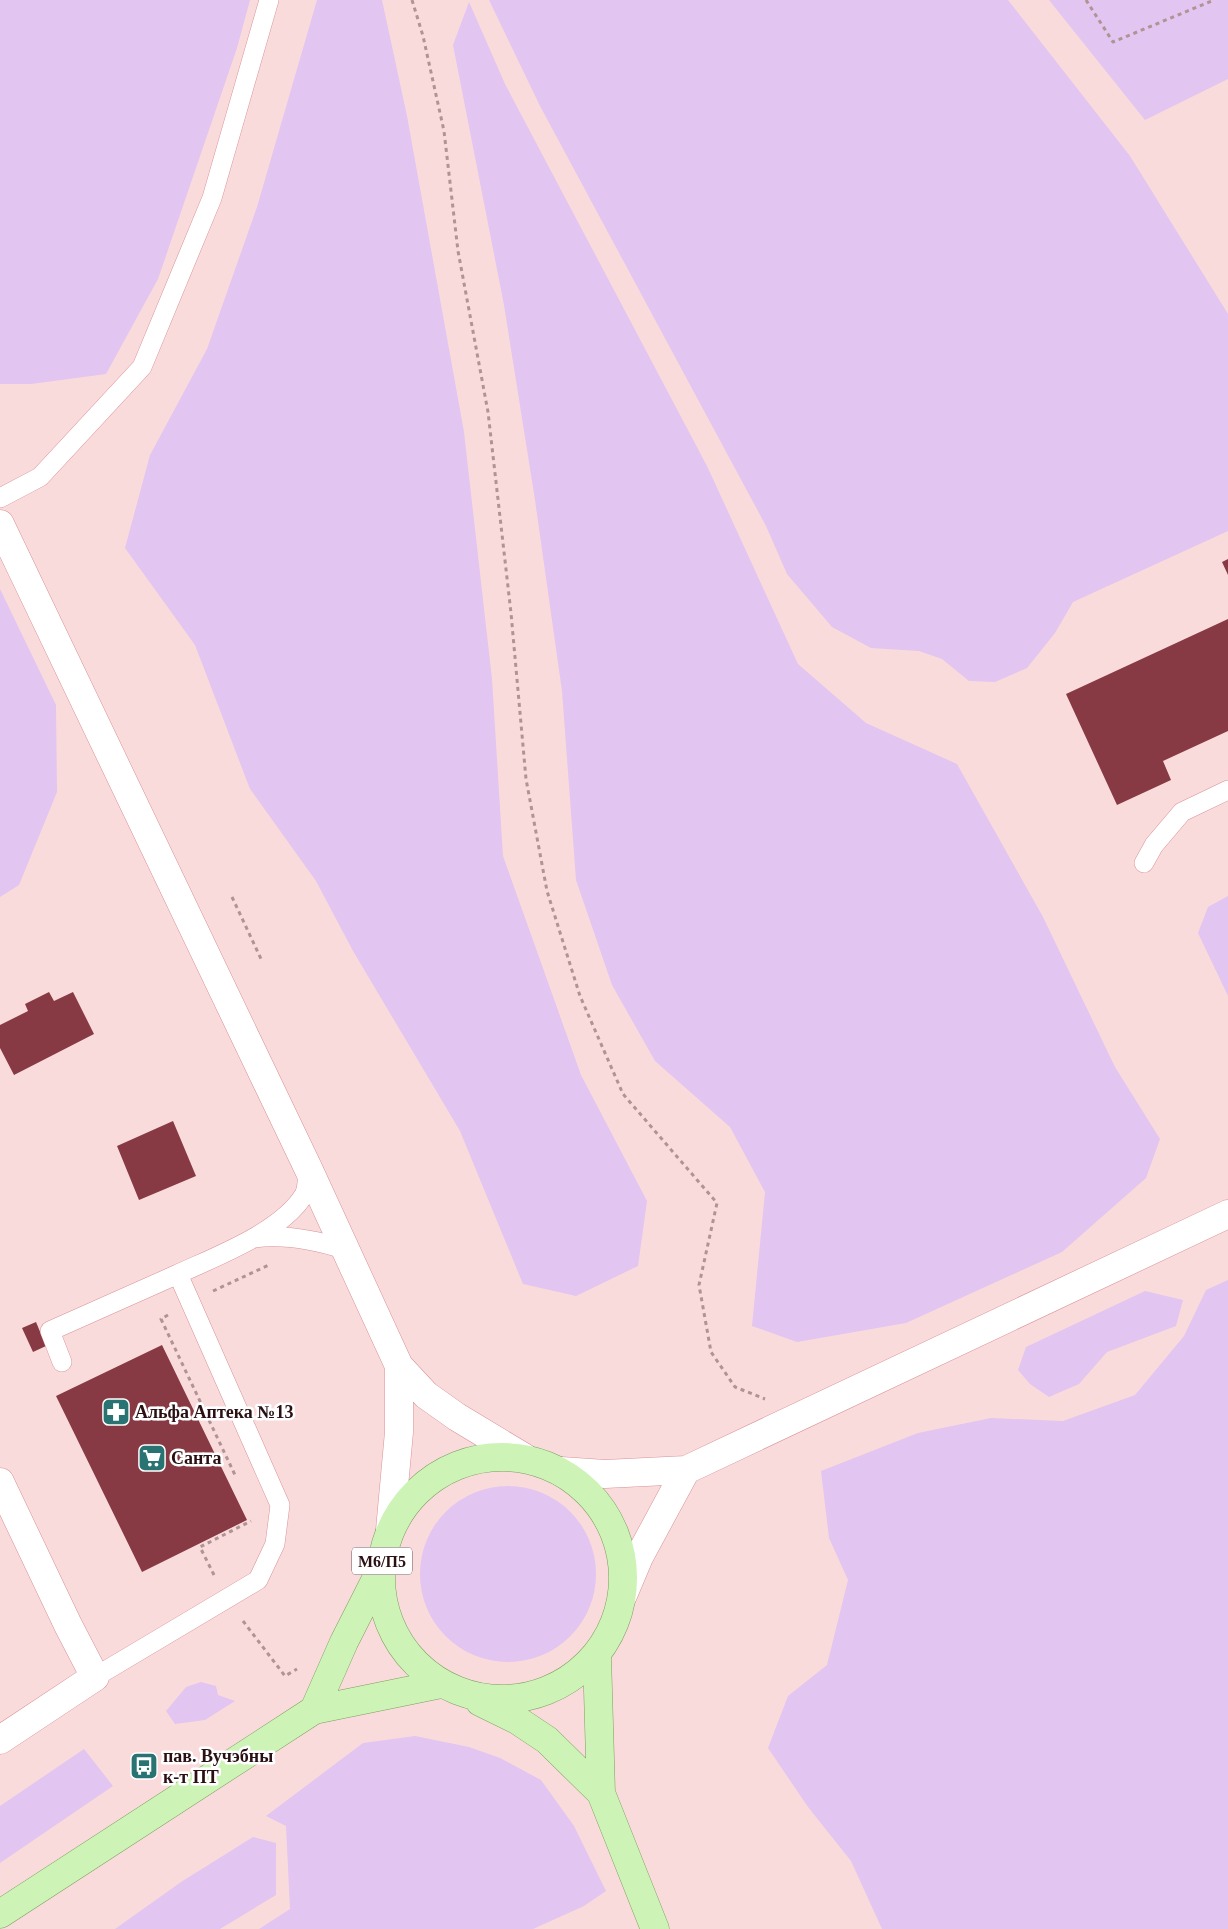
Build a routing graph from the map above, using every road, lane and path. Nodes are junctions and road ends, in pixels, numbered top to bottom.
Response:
1 (269, 0) edge
2 (412, 0) edge
3 (1086, 0) edge
4 (1214, 0) edge
5 (0, 498) edge
6 (0, 524) edge
7 (1228, 790) edge
8 (1144, 864) dead end
9 (232, 897) dead end
10 (262, 961) dead end
11 (308, 1168) junction
12 (1228, 1214) edge
13 (254, 1238) junction
14 (346, 1250) junction
15 (277, 1261) dead end
16 (178, 1274) junction
17 (191, 1302) junction
18 (62, 1362) dead end
19 (399, 1366) junction
20 (766, 1399) dead end
21 (525, 1458) junction
22 (686, 1470) junction
23 (561, 1471) junction
24 (0, 1482) edge
25 (239, 1484) dead end
26 (256, 1518) dead end
27 (390, 1530) junction
28 (381, 1570) junction
29 (624, 1595) junction
30 (226, 1598) junction
31 (597, 1656) junction
32 (299, 1668) dead end
33 (95, 1677) junction
34 (441, 1684) junction
35 (466, 1695) junction
36 (314, 1710) junction
37 (0, 1740) edge
38 (601, 1793) junction
39 (0, 1914) edge
40 (655, 1929) edge

1 - 5 lane
2 - 20 path
3 - 4 path
6 - 11 main road
7 - 8 lane
9 - 10 path
11 - 13 lane
11 - 14 main road
12 - 22 main road
13 - 14 lane
13 - 16 lane
14 - 19 main road
15 - 17 path
16 - 17 lane
16 - 18 lane
17 - 25 path
17 - 30 lane
19 - 21 main road
19 - 27 main road
21 - 23 main road, М6/П5
21 - 27 main road, М6/П5
22 - 23 main road
22 - 29 main road
23 - 29 main road, М6/П5
24 - 33 main road
26 - 30 path
27 - 28 main road, М6/П5
28 - 34 main road, М6/П5
28 - 36 main road, М6/П5
29 - 31 main road, М6/П5
30 - 32 path
30 - 33 lane
31 - 35 main road, М6/П5
31 - 38 main road, М6/П5
33 - 37 main road
34 - 35 main road, М6/П5
34 - 36 main road
35 - 38 main road, М6/П5
36 - 39 main road
38 - 40 main road, М6/П5

